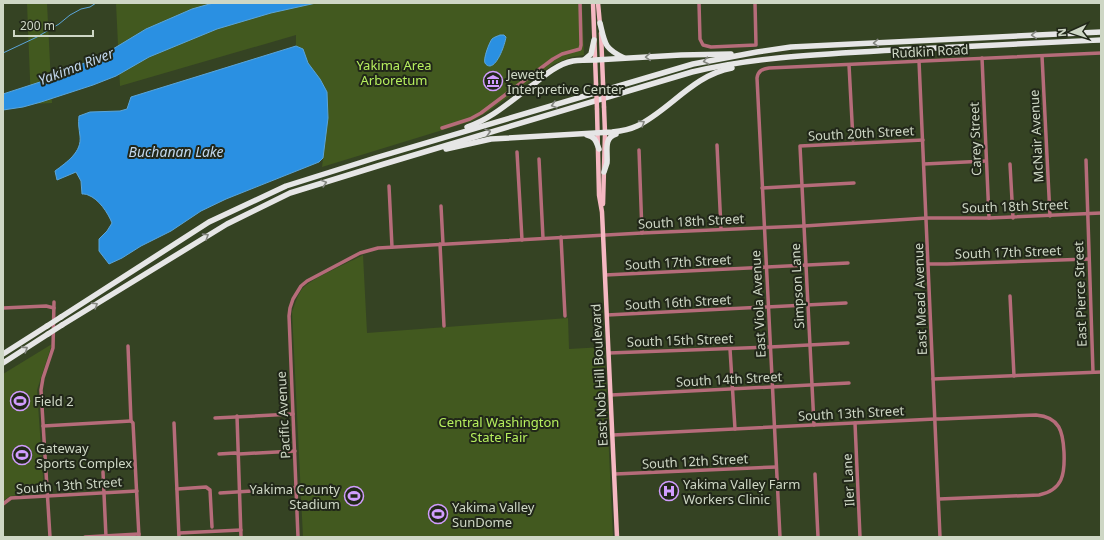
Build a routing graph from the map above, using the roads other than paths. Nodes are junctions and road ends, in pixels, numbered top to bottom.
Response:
1 (580, 3) edge
2 (593, 3) edge
3 (598, 3) edge
4 (699, 3) edge
5 (755, 3) edge
6 (600, 23) junction
7 (1101, 32) edge
8 (594, 40) junction
9 (1101, 40) edge
10 (757, 52) junction
11 (1101, 53) edge
12 (823, 54) junction
13 (1042, 56) junction
14 (626, 58) junction
15 (982, 58) junction
16 (583, 60) junction
17 (595, 60) junction
18 (602, 60) junction
19 (919, 61) junction
20 (849, 65) junction
21 (760, 70) joint
22 (442, 128) dead end
23 (628, 130) junction
24 (598, 133) junction
25 (605, 133) junction
26 (584, 134) junction
27 (853, 140) dead end
28 (923, 140) junction
29 (717, 145) dead end
30 (800, 146) joint
31 (598, 149) junction
32 (639, 150) dead end
33 (517, 152) dead end
34 (375, 158) junction
35 (539, 159) dead end
36 (1086, 160) dead end
37 (986, 161) junction
38 (384, 164) junction
39 (924, 164) junction
40 (1010, 164) dead end
41 (604, 172) junction
42 (854, 183) dead end
43 (389, 186) dead end
44 (802, 186) junction
45 (762, 188) junction
46 (441, 206) dead end
47 (602, 212) junction
48 (1101, 213) edge
49 (1088, 214) junction
50 (1050, 216) junction
51 (927, 218) junction
52 (989, 218) junction
53 (1013, 218) junction
54 (804, 226) junction
55 (764, 228) junction
56 (721, 229) junction
57 (642, 233) junction
58 (603, 235) junction
59 (543, 238) junction
60 (561, 238) junction
61 (522, 240) junction
62 (442, 244) junction
63 (392, 247) junction
64 (1089, 259) junction
65 (848, 263) dead end
66 (929, 264) junction
67 (806, 266) junction
68 (766, 268) junction
69 (604, 275) junction
70 (295, 294) joint
71 (1010, 296) dead end
72 (54, 302) dead end
73 (846, 303) dead end
74 (808, 305) junction
75 (768, 307) junction
76 (3, 308) edge
77 (54, 308) junction
78 (607, 315) junction
79 (565, 316) dead end
80 (444, 326) dead end
81 (848, 343) dead end
82 (810, 345) junction
83 (128, 346) dead end
84 (770, 347) junction
85 (730, 349) junction
86 (609, 353) junction
87 (3, 354) edge
88 (3, 363) edge
89 (1093, 372) junction
90 (1101, 372) edge
91 (1014, 376) junction
92 (933, 379) junction
93 (849, 382) dead end
94 (812, 385) junction
95 (772, 387) junction
96 (732, 389) junction
97 (610, 395) junction
98 (293, 414) junction
99 (237, 416) junction
100 (215, 418) dead end
101 (935, 419) junction
102 (131, 421) junction
103 (174, 423) dead end
104 (855, 423) junction
105 (814, 425) junction
106 (43, 426) junction
107 (774, 427) junction
108 (735, 429) junction
109 (613, 435) junction
110 (295, 451) junction
111 (219, 454) dead end
112 (239, 454) junction
113 (776, 467) junction
114 (103, 472) dead end
115 (615, 474) junction
116 (815, 474) dead end
117 (296, 488) junction
118 (177, 489) junction
119 (137, 490) junction
120 (104, 492) junction
121 (240, 492) junction
122 (220, 493) dead end
123 (47, 496) junction
124 (939, 499) junction
125 (3, 504) edge
126 (212, 527) dead end
127 (241, 530) junction
128 (179, 535) edge
129 (106, 536) edge
130 (139, 536) edge
131 (50, 537) edge
132 (85, 537) edge
133 (241, 537) edge
134 (298, 537) edge
135 (617, 537) edge
136 (780, 537) edge
137 (818, 537) edge
138 (860, 537) edge
139 (940, 537) edge

1 - 22 street
2 - 8 main road, East Nob Hill Boulevard
3 - 6 main road, East Nob Hill Boulevard
4 - 5 street
6 - 14 highway
6 - 18 main road, East Nob Hill Boulevard
7 -> 10 highway
8 - 16 highway
8 - 17 main road, East Nob Hill Boulevard
9 - 12 highway
10 -> 14 highway
10 -> 34 highway
11 - 13 street, Rudkin Road
23 -> 12 highway
38 -> 12 highway
13 - 15 street, Rudkin Road
13 - 50 street, McNair Avenue
14 - 18 highway
15 - 19 street, Rudkin Road
15 - 37 street, Carey Street
16 - 17 highway
16 - 34 highway
17 - 18 highway
17 - 24 main road, East Nob Hill Boulevard, bridge
18 - 25 main road, East Nob Hill Boulevard, bridge
19 - 20 street, Rudkin Road
19 - 28 street, East Mead Avenue
20 - 21 street, Rudkin Road
20 - 27 street
21 - 45 street, East Viola Avenue
23 - 25 highway
23 - 41 highway
24 - 25 highway
24 - 26 highway
24 - 31 main road, East Nob Hill Boulevard
25 - 41 main road, East Nob Hill Boulevard
26 - 31 highway
26 - 38 highway
28 - 30 street, South 20th Street
28 - 39 street, East Mead Avenue
29 - 56 street
30 - 44 street, Simpson Lane
31 - 47 main road, East Nob Hill Boulevard
32 - 57 street
33 - 61 street
34 - 87 highway, bridge
35 - 59 street
36 - 49 street, East Pierce Street
37 - 39 street
37 - 52 street, Carey Street
88 -> 38 highway, bridge
39 - 51 street, East Mead Avenue
40 - 53 street
41 - 47 main road, East Nob Hill Boulevard
42 - 44 street
43 - 63 street
44 - 45 street
44 - 54 street, Simpson Lane
45 - 55 street, East Viola Avenue
46 - 62 street
47 - 58 main road, East Nob Hill Boulevard
48 - 49 street, South 18th Street
49 - 50 street, South 18th Street
49 - 64 street, East Pierce Street
50 - 53 street, South 18th Street
51 - 52 street, South 18th Street
51 - 54 street, South 18th Street
51 - 66 street, East Mead Avenue
52 - 53 street, South 18th Street
54 - 55 street, South 18th Street
54 - 67 street, Simpson Lane
55 - 56 street, South 18th Street
55 - 68 street, East Viola Avenue
56 - 57 street, South 18th Street
57 - 58 street, South 18th Street
58 - 60 street, South 18th Street
58 - 69 main road, East Nob Hill Boulevard
59 - 60 street, South 18th Street
59 - 61 street, South 18th Street
60 - 79 street
61 - 62 street, South 18th Street
62 - 63 street, South 18th Street
62 - 80 street
63 - 70 street, South 18th Street
64 - 66 street, South 17th Street
64 - 89 street, East Pierce Street
65 - 67 street, South 17th Street
66 - 92 street, East Mead Avenue
67 - 68 street, South 17th Street
67 - 74 street, Simpson Lane
68 - 69 street, South 17th Street
68 - 75 street, East Viola Avenue
69 - 78 main road, East Nob Hill Boulevard
70 - 98 street, Pacific Avenue
71 - 91 street
72 - 77 street
73 - 74 street, South 16th Street
74 - 75 street, South 16th Street
74 - 82 street, Simpson Lane
75 - 78 street, South 16th Street
75 - 84 street, East Viola Avenue
76 - 77 street
77 - 106 street
78 - 86 main road, East Nob Hill Boulevard
81 - 82 street, South 15th Street
82 - 84 street, South 15th Street
82 - 94 street, Simpson Lane
83 - 102 street
84 - 85 street, South 15th Street
84 - 95 street, East Viola Avenue
85 - 86 street, South 15th Street
85 - 96 street
86 - 97 main road, East Nob Hill Boulevard
89 - 90 street
89 - 91 street
91 - 92 street
92 - 101 street, East Mead Avenue
93 - 94 street, South 14th Street
94 - 95 street, South 14th Street
94 - 105 street, Simpson Lane
95 - 96 street, South 14th Street
95 - 107 street, East Viola Avenue
96 - 97 street, South 14th Street
96 - 108 street
97 - 109 main road, East Nob Hill Boulevard
98 - 99 street
98 - 110 street, Pacific Avenue
99 - 100 street
99 - 112 street
101 - 104 street, South 13th Street
101 - 124 street, East Mead Avenue
101 - 124 street, South 13th Street
102 - 106 street
102 - 119 street
103 - 118 street
104 - 105 street, South 13th Street
104 - 138 street, Iler Lane
105 - 107 street, South 13th Street
106 - 123 street
107 - 108 street, South 13th Street
107 - 113 street, East Viola Avenue
108 - 109 street, South 13th Street
109 - 115 main road, East Nob Hill Boulevard
110 - 112 street
110 - 117 street, Pacific Avenue
111 - 112 street
112 - 121 street
113 - 115 street, South 12th Street
113 - 136 street, East Viola Avenue
114 - 120 street
115 - 135 main road, East Nob Hill Boulevard
116 - 137 street
117 - 121 street
117 - 134 street, Pacific Avenue
118 - 126 street
118 - 128 street
119 - 120 street, South 13th Street
119 - 130 street
120 - 123 street, South 13th Street
120 - 129 street
121 - 122 street
121 - 127 street
123 - 125 street, South 13th Street
123 - 131 street
124 - 139 street, East Mead Avenue
127 - 128 street
127 - 133 street
129 - 130 street
129 - 132 street

